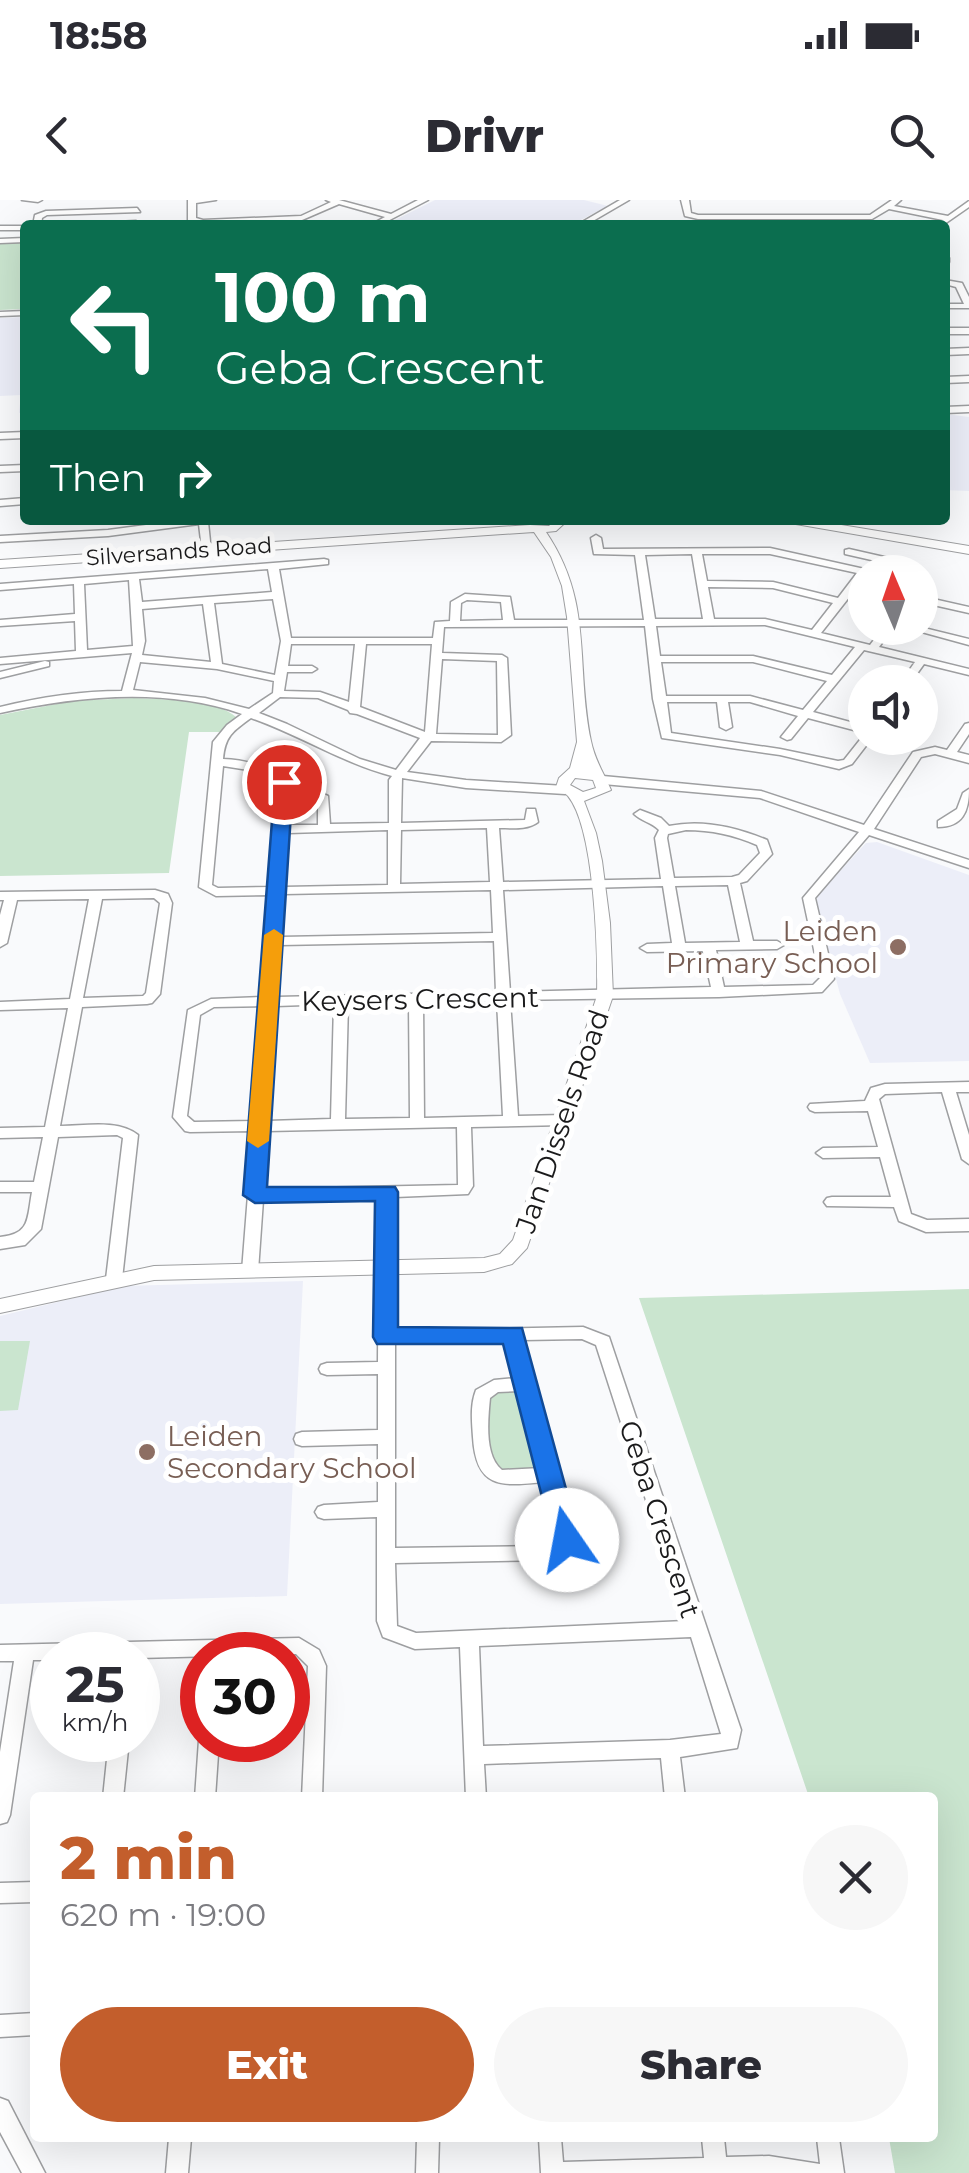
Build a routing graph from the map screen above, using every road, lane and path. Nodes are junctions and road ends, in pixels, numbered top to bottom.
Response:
1 (29, 200) edge
2 (38, 200) edge
3 (192, 200) edge
4 (212, 200) edge
5 (424, 200) edge
6 (625, 200) edge
7 (684, 200) edge
8 (740, 200) edge
9 (334, 201) edge
10 (893, 204) edge
11 (969, 204) edge
12 (137, 205) edge
13 (391, 216) junction
14 (744, 217) junction
15 (38, 220) edge
16 (252, 220) edge
17 (383, 220) edge
18 (590, 220) edge
19 (795, 220) edge
20 (824, 220) edge
21 (939, 220) edge
22 (948, 220) edge
23 (950, 283) edge
24 (969, 305) edge
25 (72, 525) edge
26 (205, 525) edge
27 (516, 525) edge
28 (529, 525) edge
29 (563, 525) edge
30 (820, 525) edge
31 (119, 526) edge
32 (157, 527) edge
33 (703, 533) dead end
34 (751, 533) dead end
35 (71, 535) junction
36 (656, 535) dead end
37 (24, 538) junction
38 (596, 538) dead end
39 (0, 539) edge
40 (806, 542) dead end
41 (207, 549) junction
42 (969, 550) edge
43 (640, 552) junction
44 (659, 552) junction
45 (702, 552) junction
46 (756, 552) junction
47 (849, 552) dead end
48 (555, 553) junction
49 (22, 554) dead end
50 (862, 555) edge
51 (795, 556) junction
52 (324, 562) dead end
53 (0, 564) edge
54 (274, 566) junction
55 (848, 568) edge
56 (134, 577) junction
57 (79, 581) junction
58 (702, 584) junction
59 (0, 588) edge
60 (848, 592) edge
61 (279, 595) junction
62 (208, 600) junction
63 (841, 602) junction
64 (938, 603) edge
65 (137, 606) junction
66 (969, 610) edge
67 (80, 617) junction
68 (709, 621) junction
69 (454, 622) junction
70 (509, 622) junction
71 (574, 622) junction
72 (650, 622) junction
73 (0, 623) edge
74 (815, 633) junction
75 (938, 634) edge
76 (286, 640) junction
77 (362, 641) junction
78 (435, 641) junction
79 (969, 642) edge
80 (867, 646) junction
81 (78, 654) junction
82 (137, 654) junction
83 (59, 656) junction
84 (434, 656) junction
85 (654, 659) junction
86 (0, 660) edge
87 (922, 660) junction
88 (918, 665) edge
89 (217, 666) junction
90 (312, 669) dead end
91 (76, 670) dead end
92 (969, 672) edge
93 (281, 674) junction
94 (0, 675) edge
95 (834, 679) junction
96 (127, 694) junction
97 (278, 694) junction
98 (722, 698) junction
99 (659, 699) junction
100 (0, 710) edge
101 (354, 711) junction
102 (250, 713) junction
103 (806, 714) junction
104 (848, 725) edge
105 (969, 726) edge
106 (726, 727) dead end
107 (428, 737) junction
108 (787, 737) dead end
109 (582, 740) junction
110 (950, 754) junction
111 (853, 755) edge
112 (969, 758) edge
113 (217, 763) junction
114 (398, 774) junction
115 (284, 782) junction
116 (569, 785) junction
117 (599, 785) junction
118 (969, 793) edge
119 (531, 812) dead end
120 (640, 814) dead end
121 (965, 814) edge
122 (942, 824) dead end
123 (493, 825) junction
124 (395, 827) junction
125 (324, 828) junction
126 (588, 828) junction
127 (868, 828) junction
128 (281, 829) junction
129 (666, 830) junction
130 (969, 864) edge
131 (733, 882) junction
132 (668, 884) junction
133 (596, 885) junction
134 (497, 887) junction
135 (394, 889) junction
136 (277, 891) junction
137 (96, 894) junction
138 (5, 896) edge
139 (500, 937) junction
140 (273, 941) junction
141 (0, 943) edge
142 (747, 946) junction
143 (777, 946) dead end
144 (708, 947) junction
145 (647, 948) dead end
146 (678, 948) junction
147 (719, 993) junction
148 (604, 996) junction
149 (504, 997) junction
150 (416, 999) junction
151 (341, 1000) junction
152 (269, 1002) junction
153 (76, 1004) junction
154 (0, 1006) edge
155 (969, 1087) edge
156 (948, 1088) junction
157 (872, 1106) junction
158 (815, 1107) dead end
159 (564, 1120) junction
160 (511, 1121) junction
161 (464, 1122) junction
162 (417, 1123) junction
163 (338, 1125) junction
164 (259, 1127) junction
165 (52, 1132) junction
166 (0, 1133) edge
167 (885, 1152) junction
168 (824, 1153) dead end
169 (968, 1155) edge
170 (42, 1187) junction
171 (0, 1188) edge
172 (387, 1192) junction
173 (255, 1195) junction
174 (832, 1202) dead end
175 (898, 1202) junction
176 (969, 1225) edge
177 (0, 1243) edge
178 (386, 1268) junction
179 (250, 1271) junction
180 (114, 1279) junction
181 (0, 1306) edge
182 (513, 1334) junction
183 (386, 1337) junction
184 (386, 1368) junction
185 (328, 1370) dead end
186 (527, 1384) junction
187 (386, 1437) junction
188 (302, 1439) dead end
189 (551, 1474) junction
190 (386, 1509) junction
191 (324, 1512) dead end
192 (386, 1556) junction
193 (697, 1630) junction
194 (469, 1640) junction
195 (0, 1652) edge
196 (25, 1652) junction
197 (30, 1652) edge
198 (310, 1655) edge
199 (670, 1749) junction
200 (474, 1755) junction
201 (116, 1762) edge
202 (208, 1762) edge
203 (113, 1792) edge
204 (206, 1792) edge
205 (312, 1792) edge
206 (476, 1792) edge
207 (674, 1792) edge
208 (0, 1815) edge
209 (30, 1892) edge
210 (0, 1893) edge
211 (30, 2024) edge
212 (0, 2026) edge
213 (0, 2110) edge
214 (180, 2142) edge
215 (428, 2142) edge
216 (550, 2142) edge
217 (713, 2142) edge
218 (829, 2142) edge
219 (716, 2168) junction
220 (745, 2170) edge
221 (626, 2172) edge
222 (34, 2173) edge
223 (177, 2173) edge
224 (427, 2173) edge
225 (552, 2173) edge
226 (562, 2173) edge
227 (814, 2173) edge
228 (833, 2173) edge

1 - 2 street
3 - 4 street
5 - 13 street
6 - 18 street
7 - 14 street
8 - 14 street
9 - 13 street
9 - 16 street
10 - 20 street
10 - 21 street
11 - 22 street
12 - 15 street
13 - 17 street
14 - 19 street
23 - 24 street
25 - 35 street
26 - 41 street
27 - 41 street, Silversands Road
28 - 48 street
29 - 48 street
30 - 42 street
31 - 32 street
31 - 35 street
33 - 45 street
34 - 46 street
35 - 37 street
36 - 44 street
37 - 39 street
37 - 49 street
38 - 43 street
40 - 51 street
41 - 53 street, Silversands Road
43 - 44 street
43 - 72 street
44 - 45 street
45 - 46 street
45 - 58 street
46 - 51 street
47 - 50 street
48 - 71 street
51 - 55 street
52 - 54 street
54 - 56 street
54 - 61 street
56 - 57 street
56 - 65 street
57 - 59 street
57 - 67 street
58 - 63 street
58 - 68 street
60 - 63 street
61 - 62 street
61 - 76 street
62 - 65 street
62 - 89 street
63 - 74 street
64 - 66 street
65 - 82 street
67 - 73 street
67 - 81 street
68 - 72 street
68 - 74 street
69 - 70 street
69 - 70 street
69 - 78 street
70 - 71 street
71 - 72 street
71 - 109 street
72 - 85 street
74 - 80 street
75 - 79 street
76 - 77 street
76 - 93 street
77 - 78 street
77 - 101 street
78 - 84 street
80 - 87 street
80 - 95 street
81 - 82 street
81 - 83 street
81 - 91 street
82 - 89 street
82 - 96 street
83 - 86 street
83 - 94 street
84 - 107 street
84 - 107 street
85 - 95 street
85 - 99 street
87 - 88 street
87 - 92 street
89 - 93 street
90 - 93 street
93 - 97 street
95 - 103 street
96 - 100 street
96 - 102 street
97 - 101 street
97 - 102 street
98 - 99 street
98 - 103 street
98 - 106 street
99 - 111 street
101 - 107 street
102 - 113 street
102 - 114 street
103 - 104 street
103 - 108 street
105 - 110 street
107 - 114 street
109 - 116 street
109 - 117 street
110 - 112 street
110 - 127 street
113 - 115 street
113 - 136 street
114 - 116 street
114 - 124 street
115 - 125 street
115 - 128 street
116 - 117 street
116 - 117 street
116 - 126 street, Jan Dissels Road
117 - 126 street, Jan Dissels Road
117 - 127 street
118 - 121 street
119 - 123 street
120 - 129 street
121 - 122 street
123 - 124 street
123 - 134 street
124 - 125 street
124 - 135 street
125 - 128 street
126 - 133 street, Jan Dissels Road
127 - 130 street
127 - 147 street, Keysers Crescent
128 - 136 street
129 - 131 street
129 - 132 street
131 - 132 street
131 - 142 street
132 - 133 street
132 - 146 street
133 - 134 street
133 - 148 street, Jan Dissels Road
134 - 135 street
134 - 139 street
135 - 136 street
136 - 140 street
137 - 138 street
137 - 153 street
137 - 153 street
138 - 141 street
139 - 140 street
139 - 149 street
140 - 152 street
142 - 143 street
142 - 144 street
144 - 146 street
144 - 147 street
145 - 146 street
147 - 148 street, Keysers Crescent
148 - 149 street, Keysers Crescent
148 - 159 street, Jan Dissels Road
149 - 150 street, Keysers Crescent
149 - 160 street
150 - 151 street, Keysers Crescent
150 - 162 street
151 - 152 street, Keysers Crescent
151 - 163 street
152 - 164 street
152 - 164 street, Keysers Crescent
153 - 154 street
153 - 165 street
155 - 156 street
156 - 157 street
156 - 169 street
157 - 158 street
157 - 167 street
159 - 160 street, Keysers Crescent
159 - 178 street, Jan Dissels Road
160 - 161 street, Keysers Crescent
161 - 162 street, Keysers Crescent
161 - 172 street
162 - 163 street, Keysers Crescent
163 - 164 street, Keysers Crescent
164 - 173 street
165 - 166 street
165 - 170 street
165 - 180 street
167 - 168 street
167 - 175 street
170 - 171 street
170 - 177 street
172 - 173 street
172 - 178 street
173 - 179 street
174 - 175 street
175 - 176 street
178 - 179 street, Jan Dissels Road
178 - 183 street
179 - 180 street, Jan Dissels Road
180 - 181 street, Jan Dissels Road
182 - 183 street, Geba Crescent
182 - 186 street
182 - 193 street, Geba Crescent
183 - 184 street
184 - 185 street
184 - 187 street
186 - 189 street
186 - 189 street
187 - 188 street
187 - 190 street
189 - 192 street
190 - 191 street
190 - 192 street
192 - 194 street, Geba Crescent
193 - 194 street, Geba Crescent
193 - 199 street
194 - 200 street
195 - 196 street
196 - 197 street
196 - 208 street
198 - 205 street
199 - 200 street
199 - 207 street
200 - 206 street
201 - 203 street
202 - 204 street
209 - 210 street
211 - 212 street
213 - 222 street
214 - 223 street
215 - 224 street
216 - 225 street
217 - 219 street
218 - 228 street
219 - 220 street
219 - 221 street
220 - 227 street
221 - 226 street

